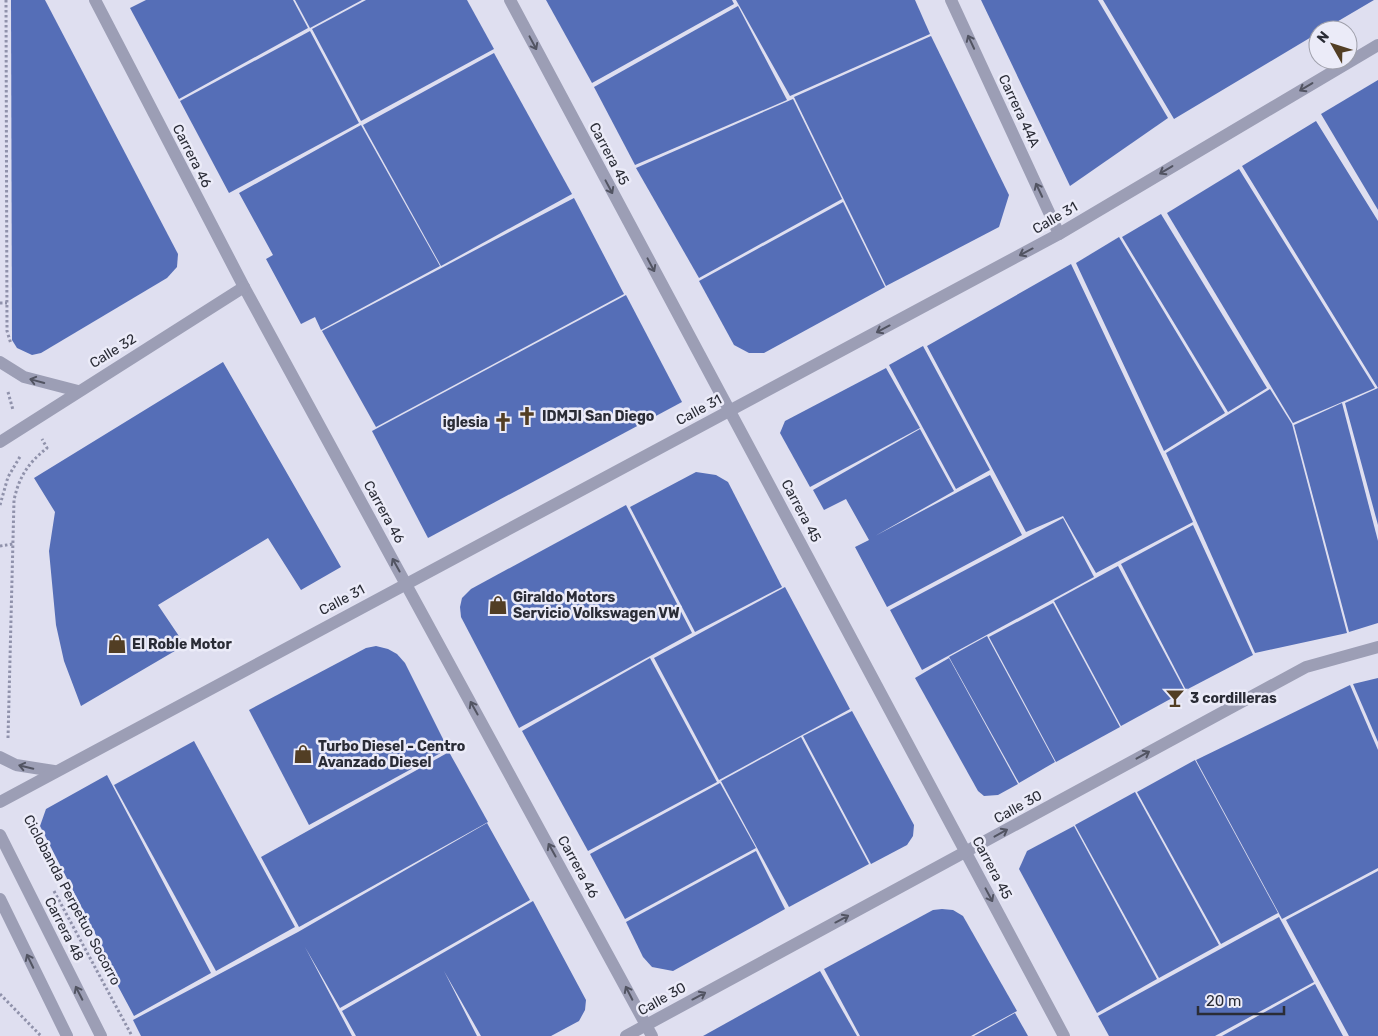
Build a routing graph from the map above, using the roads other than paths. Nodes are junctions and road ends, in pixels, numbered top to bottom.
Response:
1 (95, 0) edge
2 (510, 0) edge
3 (951, 0) edge
4 (1378, 45) edge
5 (1059, 234) junction
6 (244, 287) junction
7 (0, 362) edge
8 (78, 391) junction
9 (730, 410) junction
10 (0, 442) edge
11 (406, 584) junction
12 (1378, 647) edge
13 (0, 757) edge
14 (54, 772) junction
15 (0, 802) edge
16 (0, 834) edge
17 (966, 852) junction
18 (0, 899) edge
19 (649, 1031) edge
20 (67, 1036) edge
21 (101, 1036) edge
22 (626, 1036) edge
23 (1064, 1036) edge

1 - 6 street, Carrera 46
2 -> 9 street, Carrera 45
5 -> 3 street, Carrera 44A
4 -> 5 street, Calle 31
5 -> 9 street, Calle 31
6 - 8 street, Calle 32
11 -> 6 street, Carrera 46
8 -> 7 street
8 - 10 street, Calle 32
9 - 11 street, Calle 31
9 - 17 street, Carrera 45
11 - 14 street, Calle 31
19 -> 11 street, Carrera 46
17 -> 12 street, Calle 30
14 -> 13 street
14 - 15 street, Calle 31
21 -> 16 street, Carrera 48
19 -> 17 street, Calle 30
17 -> 23 street, Carrera 45
20 -> 18 street
19 - 22 street, Calle 30

